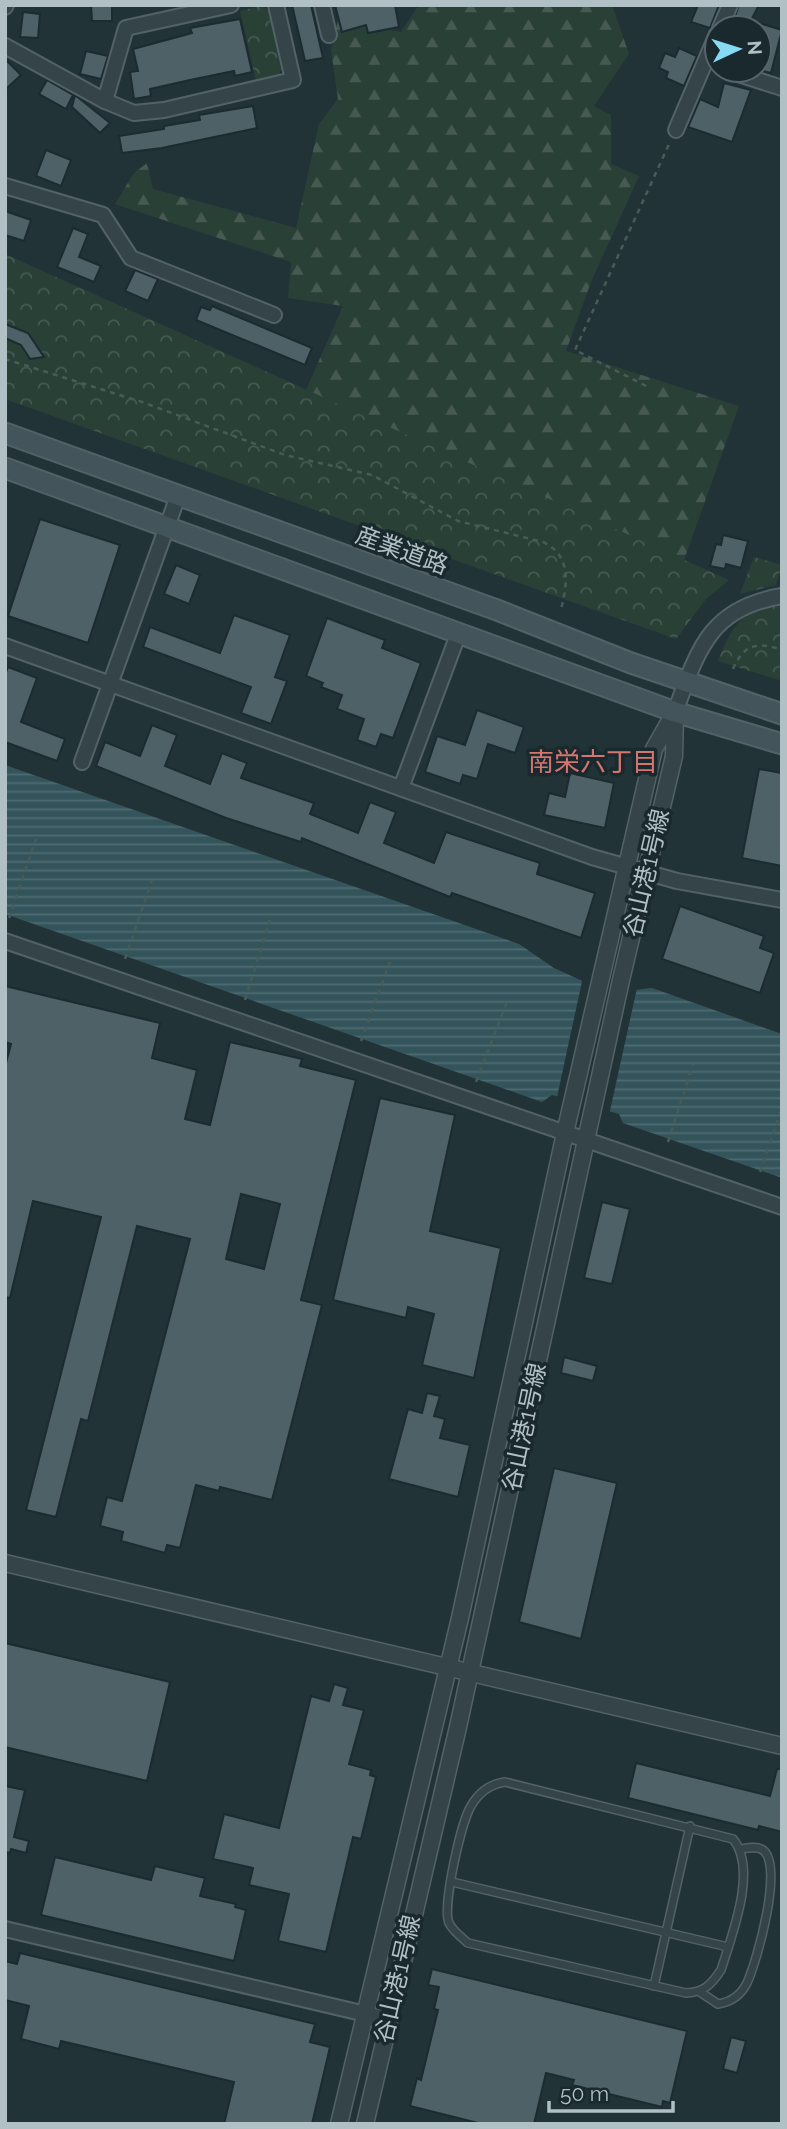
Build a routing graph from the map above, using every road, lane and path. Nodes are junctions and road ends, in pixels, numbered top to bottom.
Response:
1 (231, 5) edge
2 (276, 5) edge
3 (322, 5) edge
4 (329, 35) dead end
5 (5, 46) edge
6 (703, 78) edge
7 (105, 101) junction
8 (676, 130) joint
9 (5, 186) edge
10 (275, 314) dead end
11 (5, 359) edge
12 (646, 386) dead end
13 (5, 433) edge
14 (5, 468) edge
15 (178, 496) junction
16 (167, 528) junction
17 (782, 596) edge
18 (561, 609) dead end
19 (458, 632) junction
20 (5, 646) edge
21 (782, 650) edge
22 (733, 669) dead end
23 (111, 683) junction
24 (686, 683) junction
25 (676, 712) junction
26 (782, 714) edge
27 (782, 744) edge
28 (82, 762) dead end
29 (401, 788) junction
30 (36, 839) dead end
31 (628, 866) junction
32 (646, 872) junction
33 (152, 880) dead end
34 (782, 900) edge
35 (9, 918) dead end
36 (270, 920) dead end
37 (5, 941) edge
38 (125, 960) dead end
39 (390, 962) dead end
40 (246, 1000) dead end
41 (507, 1002) dead end
42 (361, 1041) dead end
43 (693, 1064) dead end
44 (476, 1082) dead end
45 (782, 1108) edge
46 (565, 1133) junction
47 (586, 1140) junction
48 (668, 1142) dead end
49 (760, 1172) dead end
50 (782, 1207) edge
51 (5, 1563) edge
52 (447, 1668) junction
53 (470, 1672) junction
54 (782, 1746) edge
55 (690, 1826) junction
56 (741, 1849) junction
57 (452, 1882) junction
58 (5, 1929) edge
59 (665, 1932) junction
60 (728, 1947) junction
61 (654, 1986) junction
62 (700, 1992) junction
63 (365, 2014) junction
64 (387, 2019) junction
65 (339, 2124) edge
66 (365, 2124) edge

1 - 7 street
2 - 7 street
3 - 4 street
5 - 7 street
6 - 8 street
8 - 12 path
9 - 10 street
11 - 18 path
13 - 15 main road, 産業道路
14 - 16 main road
15 - 16 street
15 - 24 main road, 産業道路
16 - 19 main road
16 - 23 street
17 - 24 street
19 - 25 main road
19 - 29 street
20 - 23 street
21 - 22 path
23 - 28 street
23 - 29 street
24 - 25 street
24 - 26 main road, 産業道路
25 - 27 main road
25 - 31 street, 谷山港1号線
25 - 32 street, 谷山港1号線
29 - 31 street
30 - 35 path
31 - 32 street
31 - 46 street, 谷山港1号線
32 - 34 street
32 - 47 street, 谷山港1号線
33 - 38 path
36 - 40 path
37 - 46 street
39 - 42 path
41 - 44 path
43 - 48 path
45 - 49 path
46 - 47 street
46 - 52 street, 谷山港1号線
47 - 50 street
47 - 53 street, 谷山港1号線
51 - 52 street
52 - 53 street
52 - 63 street, 谷山港1号線
53 - 54 street
53 - 64 street, 谷山港1号線
55 - 56 lane
55 - 57 lane
55 - 59 lane
56 - 60 lane
56 - 62 lane
57 - 59 lane
57 - 61 lane
58 - 63 street
59 - 60 lane
59 - 61 lane
60 - 62 lane
61 - 62 lane
63 - 64 street
63 - 65 street, 谷山港1号線
64 - 66 street, 谷山港1号線

